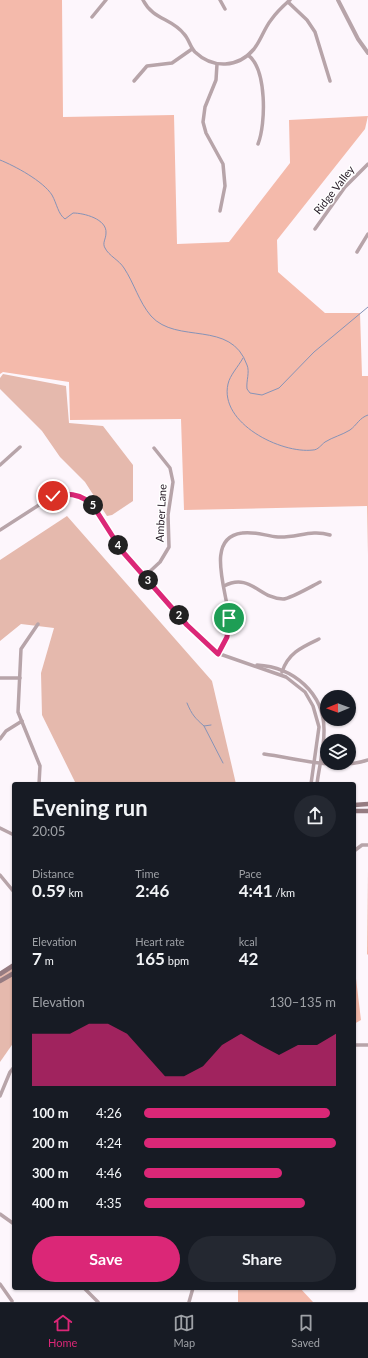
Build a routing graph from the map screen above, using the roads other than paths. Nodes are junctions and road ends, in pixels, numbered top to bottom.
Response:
1 (106, 0) edge
2 (143, 0) edge
3 (220, 0) edge
4 (338, 0) edge
5 (289, 1) edge
6 (225, 9) dead end
7 (92, 17) dead end
8 (192, 49) junction
9 (368, 53) edge
10 (248, 55) junction
11 (217, 64) junction
12 (134, 81) dead end
13 (330, 81) dead end
14 (258, 144) dead end
15 (368, 164) edge
16 (220, 211) dead end
17 (315, 229) dead end
18 (368, 234) edge
19 (357, 252) dead end
20 (20, 447) dead end
21 (154, 448) dead end
22 (0, 465) edge
23 (0, 530) edge
24 (330, 535) dead end
25 (145, 576) junction
26 (320, 582) dead end
27 (224, 586) junction
28 (38, 624) dead end
29 (319, 639) dead end
30 (218, 654) junction
31 (254, 665) junction
32 (282, 670) junction
33 (281, 675) junction
34 (0, 678) edge
35 (20, 678) junction
36 (22, 722) junction
37 (324, 734) edge
38 (0, 739) edge
39 (264, 754) dead end
40 (368, 760) edge
41 (315, 761) junction
42 (320, 762) joint
43 (356, 762) edge
44 (39, 782) edge
45 (311, 782) edge
46 (317, 782) edge
47 (356, 804) edge
48 (368, 804) edge
49 (356, 811) edge
50 (368, 811) edge
51 (0, 828) edge
52 (12, 834) edge
53 (368, 845) edge
54 (356, 850) edge
55 (0, 876) edge
56 (12, 890) edge
57 (12, 966) edge
58 (0, 974) edge
59 (12, 974) edge
60 (0, 981) edge
61 (356, 1045) edge
62 (368, 1045) edge
63 (12, 1070) edge
64 (0, 1096) edge
65 (0, 1214) edge
66 (12, 1223) edge
67 (0, 1284) edge
68 (86, 1290) edge
69 (192, 1290) edge
70 (12, 1301) dead end
71 (98, 1302) edge
72 (188, 1302) edge

1 - 7 street
2 - 8 street
3 - 6 street
4 - 9 street
5 - 10 street
5 - 13 street
8 - 11 street
8 - 12 street
10 - 11 street
10 - 14 street
11 - 16 street
15 - 17 street, Ridge Valley
18 - 19 street
20 - 22 street
21 - 25 street, Amber Lane
23 - 25 street
24 - 27 street
25 - 30 street
26 - 27 street
27 - 30 street
28 - 35 street
29 - 32 street
30 - 31 street
31 - 32 street
31 - 33 street
32 - 33 street
32 - 37 street
33 - 41 street
34 - 35 street
35 - 36 street
36 - 38 street
36 - 44 street
39 - 41 street
40 - 43 street
41 - 42 street
41 - 45 street
42 - 46 street
47 - 48 main road
49 - 50 main road
51 - 52 street
53 - 54 street
55 - 56 street
57 - 58 main road
59 - 60 main road
61 - 62 street
63 - 64 street
65 - 66 street
67 - 70 street
68 - 71 street
69 - 72 street

